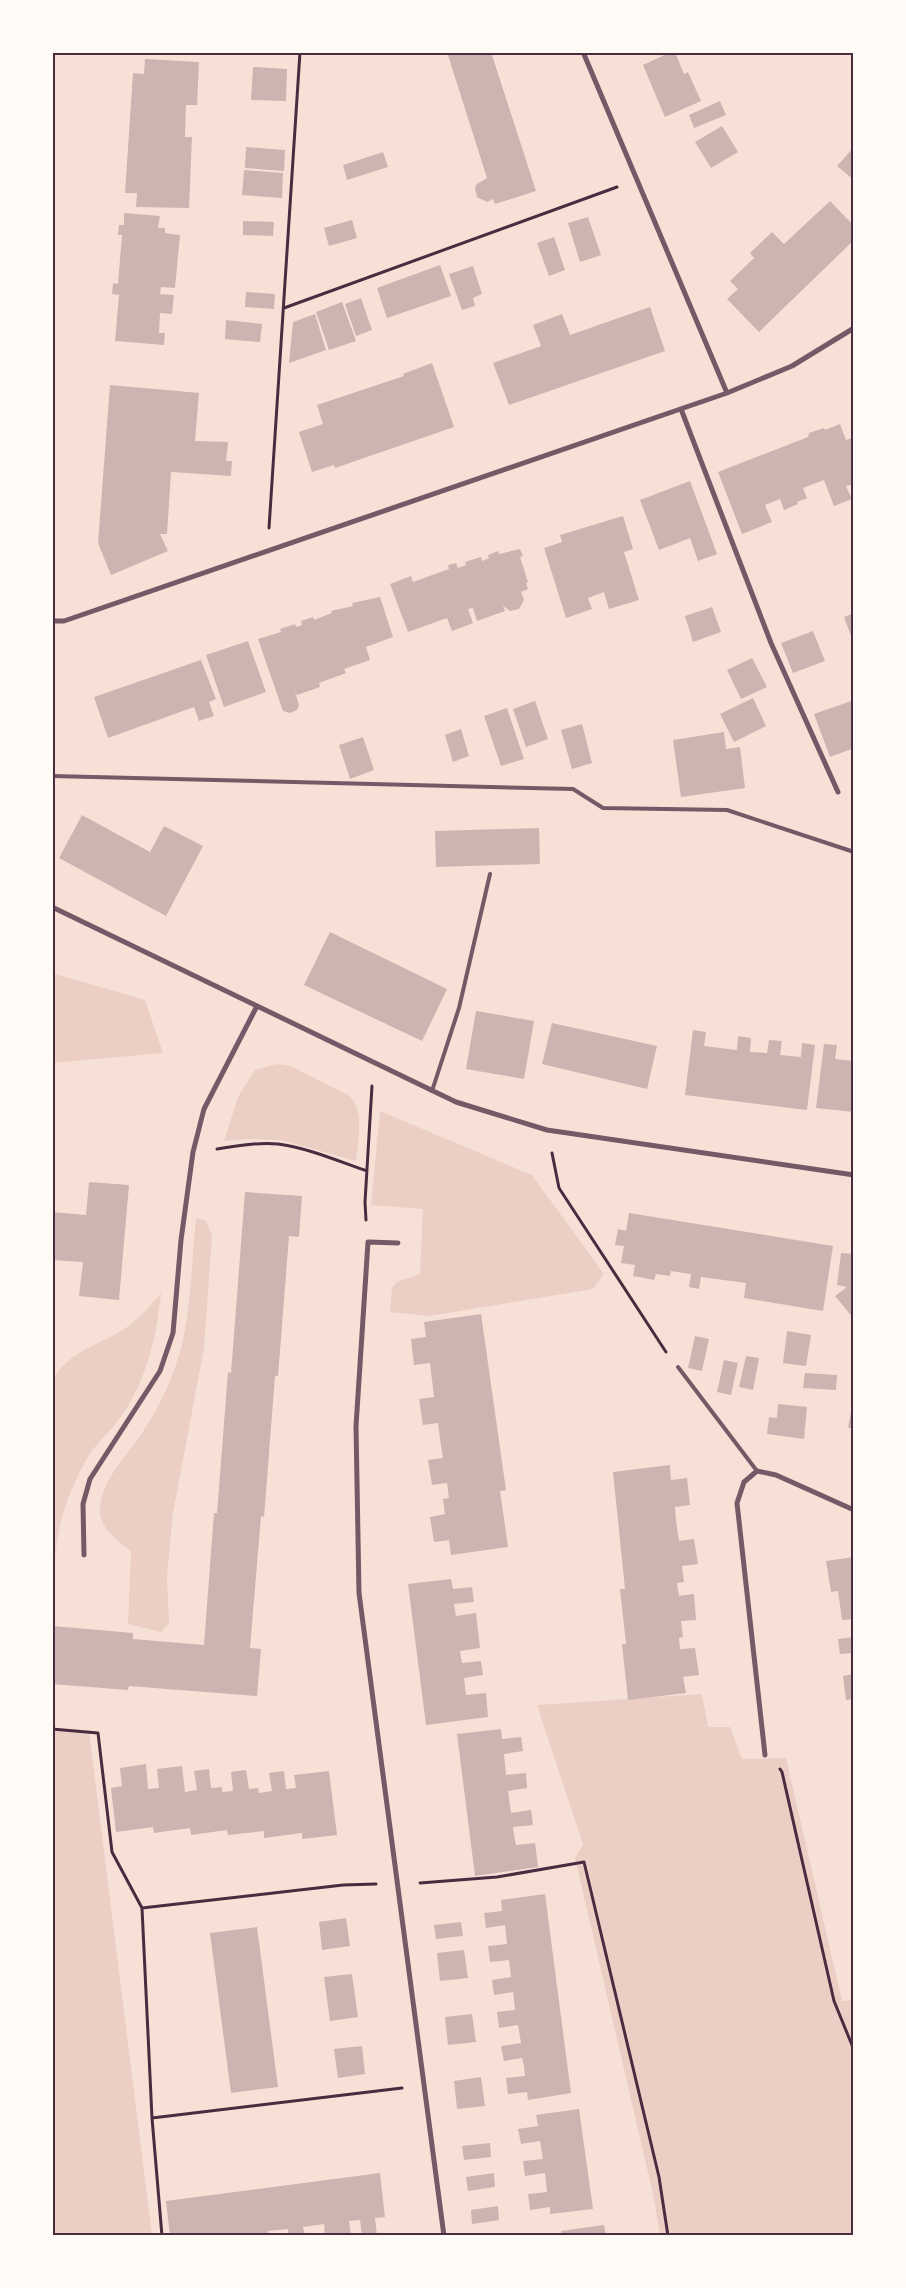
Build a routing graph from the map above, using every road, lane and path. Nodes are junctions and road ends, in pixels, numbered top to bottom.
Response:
1 (300, 52) edge
2 (583, 52) edge
3 (636, 180) junction
4 (284, 308) junction
5 (854, 328) edge
6 (727, 393) junction
7 (681, 409) junction
8 (268, 551) junction
9 (52, 621) edge
10 (52, 776) edge
11 (838, 792) dead end
12 (854, 852) edge
13 (490, 874) dead end
14 (52, 907) edge
15 (257, 1006) junction
16 (374, 1063) junction
17 (432, 1091) junction
18 (547, 1130) junction
19 (193, 1152) junction
20 (367, 1171) junction
21 (854, 1175) edge
22 (368, 1242) junction
23 (398, 1243) dead end
24 (678, 1367) joint
25 (757, 1472) junction
26 (854, 1510) edge
27 (84, 1555) dead end
28 (52, 1729) edge
29 (765, 1755) joint
30 (398, 1884) junction
31 (142, 1908) junction
32 (854, 2050) edge
33 (424, 2086) junction
34 (152, 2118) junction
35 (162, 2236) edge
36 (444, 2236) edge
37 (668, 2236) edge

1 - 4 path
2 - 3 street
3 - 4 path
3 - 6 street
4 - 8 path
5 - 6 street
6 - 7 street
7 - 8 street
7 - 11 street
8 - 9 street
10 - 12 lane
13 - 17 lane
14 - 15 street
15 - 16 street
15 - 19 street
16 - 17 street
16 - 20 path
17 - 18 street
18 - 21 street
18 - 24 path
19 - 20 path
19 - 27 street
20 - 22 path
22 - 23 street
22 - 30 street
24 - 25 lane
25 - 26 street
25 - 29 street
28 - 31 path
29 - 32 path
30 - 31 path
30 - 33 street
30 - 37 path
31 - 34 path
33 - 34 path
33 - 36 street
34 - 35 path

